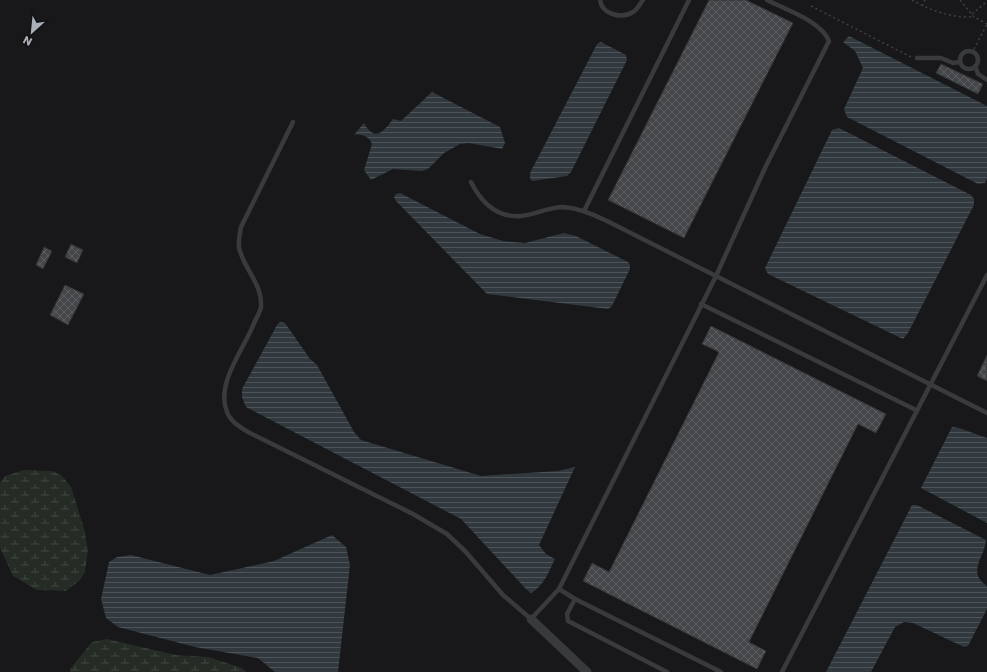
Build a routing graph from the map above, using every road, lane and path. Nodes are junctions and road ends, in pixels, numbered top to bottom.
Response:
1 (600, 0) edge
2 (643, 0) edge
3 (689, 0) edge
4 (767, 0) edge
5 (912, 0) edge
6 (926, 0) edge
7 (960, 0) edge
8 (986, 0) edge
9 (963, 1) edge
10 (811, 6) dead end
11 (922, 6) junction
12 (972, 14) junction
13 (974, 17) junction
14 (987, 23) edge
15 (974, 49) dead end
16 (917, 58) joint
17 (960, 62) junction
18 (975, 66) junction
19 (987, 80) edge
20 (293, 122) dead end
21 (471, 182) dead end
22 (584, 211) junction
23 (987, 275) edge
24 (716, 276) junction
25 (701, 304) junction
26 (930, 383) junction
27 (916, 410) junction
28 (987, 413) edge
29 (559, 589) junction
30 (575, 599) junction
31 (531, 619) junction
32 (587, 672) edge
33 (666, 672) edge
34 (721, 672) edge
35 (782, 672) edge

1 - 2 lane
3 - 22 lane
4 - 24 lane
5 - 11 path
6 - 11 path
7 - 9 path
8 - 12 path
9 - 12 path
10 - 16 path
11 - 13 path
12 - 13 path
13 - 14 path
14 - 15 path
16 - 17 lane
17 - 18 lane
17 - 18 lane
18 - 19 lane
20 - 31 lane
21 - 22 lane
22 - 24 lane
23 - 26 lane
24 - 25 lane
24 - 26 lane
25 - 27 lane
25 - 29 lane
26 - 27 lane
26 - 28 lane
27 - 35 lane
29 - 30 lane
29 - 31 lane
30 - 33 lane
30 - 34 lane
31 - 32 street

